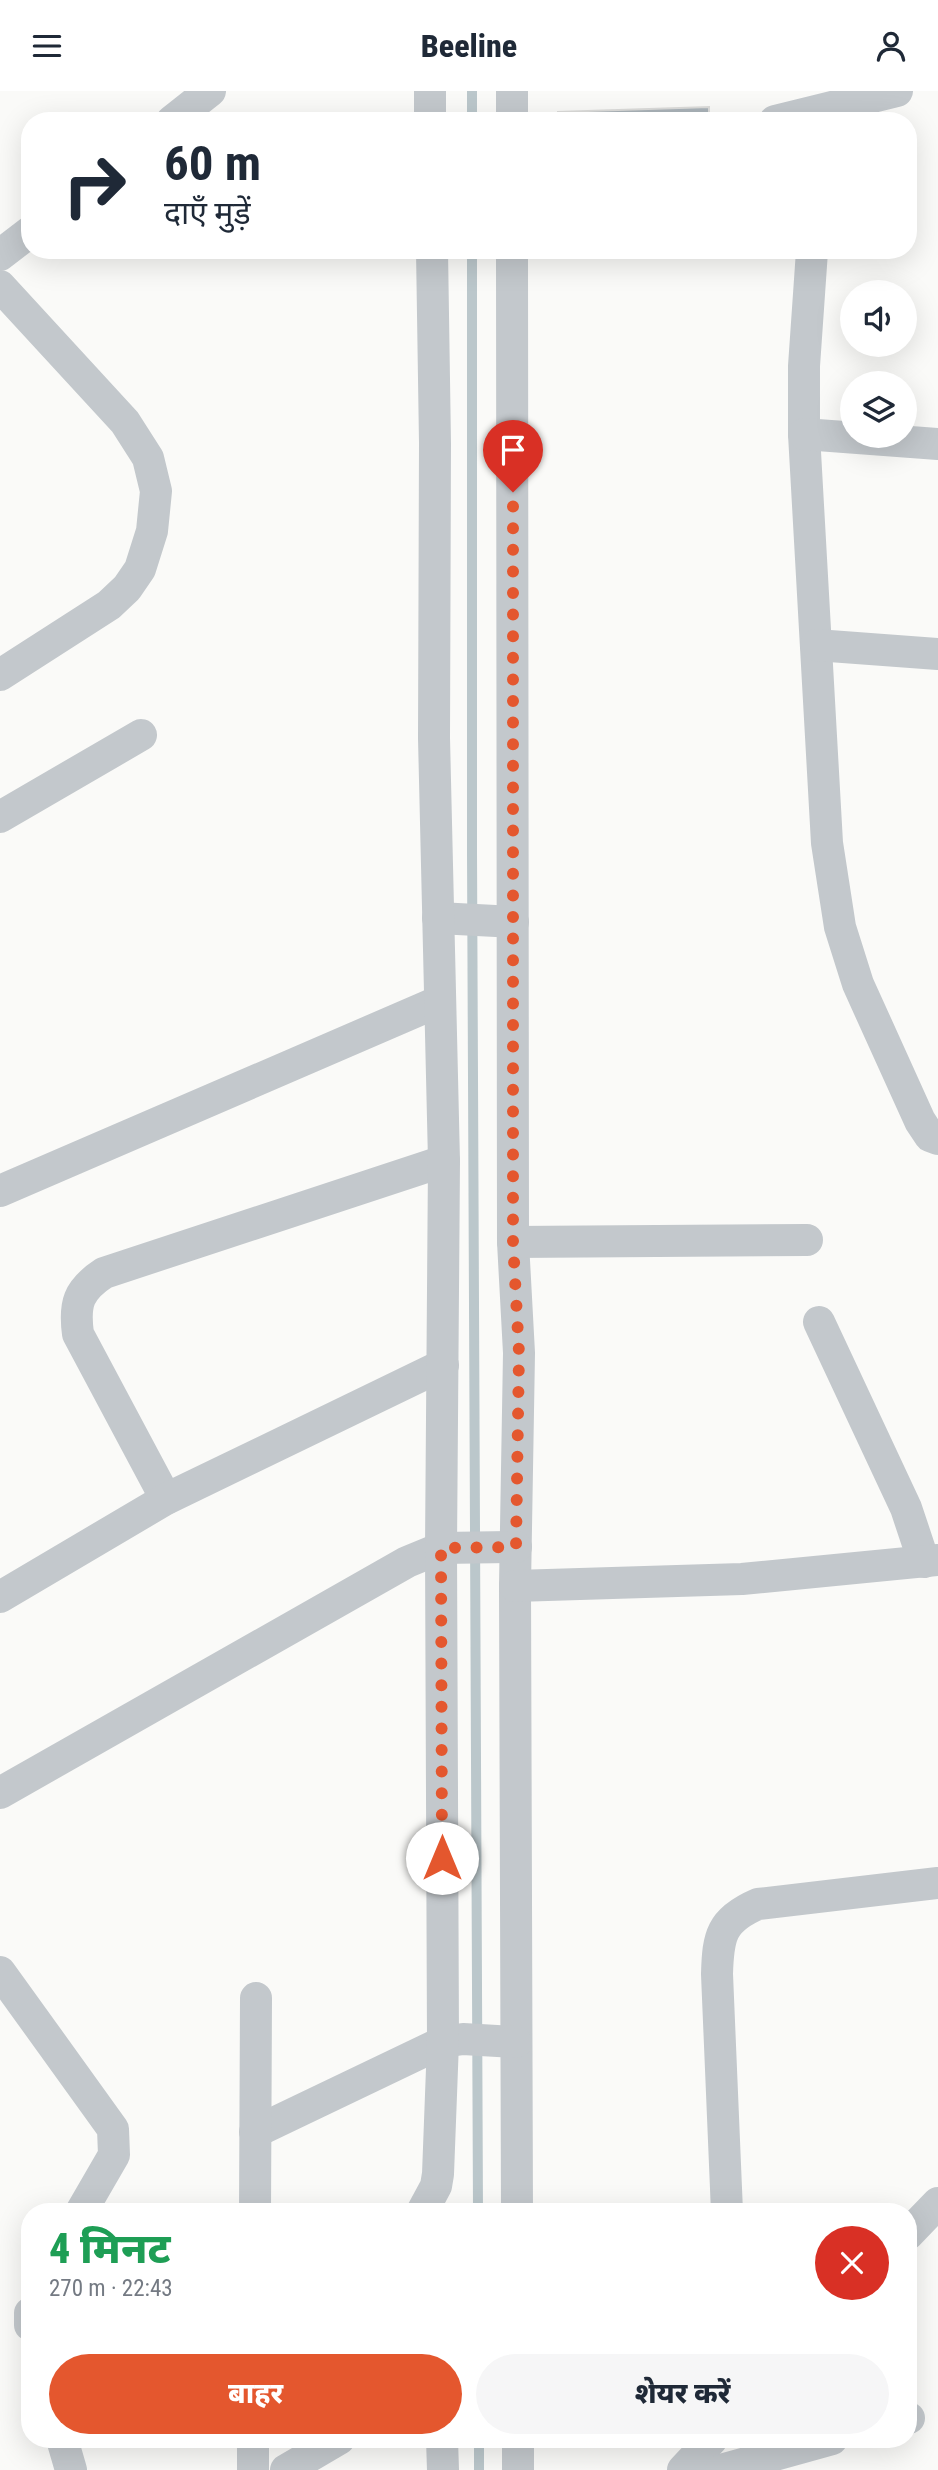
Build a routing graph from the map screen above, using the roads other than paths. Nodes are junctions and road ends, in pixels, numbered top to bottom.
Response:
1 (210, 91) edge
2 (430, 91) edge
3 (512, 91) edge
4 (897, 91) edge
5 (183, 112) edge
6 (430, 112) edge
7 (512, 112) edge
8 (812, 112) edge
9 (21, 239) edge
10 (0, 255) edge
11 (432, 259) edge
12 (512, 259) edge
13 (811, 259) edge
14 (0, 286) edge
15 (804, 434) junction
16 (938, 444) edge
17 (816, 645) junction
18 (938, 654) edge
19 (0, 675) edge
20 (141, 734) dead end
21 (0, 817) edge
22 (447, 919) junction
23 (501, 922) junction
24 (440, 1001) junction
25 (938, 1139) edge
26 (444, 1161) junction
27 (0, 1191) edge
28 (807, 1240) dead end
29 (513, 1242) junction
30 (819, 1322) dead end
31 (443, 1365) junction
32 (166, 1499) junction
33 (477, 1548) junction
34 (931, 1561) edge
35 (515, 1586) junction
36 (0, 1597) edge
37 (0, 1793) edge
38 (938, 1882) edge
39 (0, 1972) edge
40 (256, 1998) dead end
41 (477, 2041) junction
42 (255, 2132) junction
43 (86, 2203) edge
44 (255, 2203) edge
45 (427, 2203) edge
46 (515, 2203) edge
47 (727, 2203) edge
48 (938, 2203) edge
49 (917, 2225) edge
50 (65, 2448) edge
51 (253, 2448) edge
52 (324, 2448) edge
53 (442, 2448) edge
54 (518, 2448) edge
55 (704, 2448) edge
56 (800, 2448) edge
57 (71, 2470) edge
58 (253, 2470) edge
59 (286, 2470) edge
60 (443, 2470) edge
61 (518, 2470) edge
62 (683, 2470) edge
63 (721, 2470) edge

1 - 5 street
2 - 6 street
3 - 7 street
4 - 8 street
9 - 10 street
11 - 22 street
12 - 23 street
13 - 15 street
14 - 19 street
15 - 16 street
15 - 17 street
17 - 18 street
17 - 25 street
20 - 21 street
22 - 23 street
22 - 24 street
23 - 29 street
24 - 26 street
24 - 27 street
26 - 31 street
26 - 32 street
28 - 29 street
29 - 33 street
30 - 34 street
31 - 32 street
31 - 33 street
32 - 36 street
33 - 35 street
33 - 37 street
33 - 41 street
34 - 35 street
35 - 41 street
38 - 47 street
39 - 43 street
40 - 42 street
41 - 42 street
41 - 45 street
41 - 46 street
42 - 44 street
48 - 49 street
50 - 57 street
51 - 58 street
52 - 59 street
53 - 60 street
54 - 61 street
55 - 62 street
56 - 63 street

